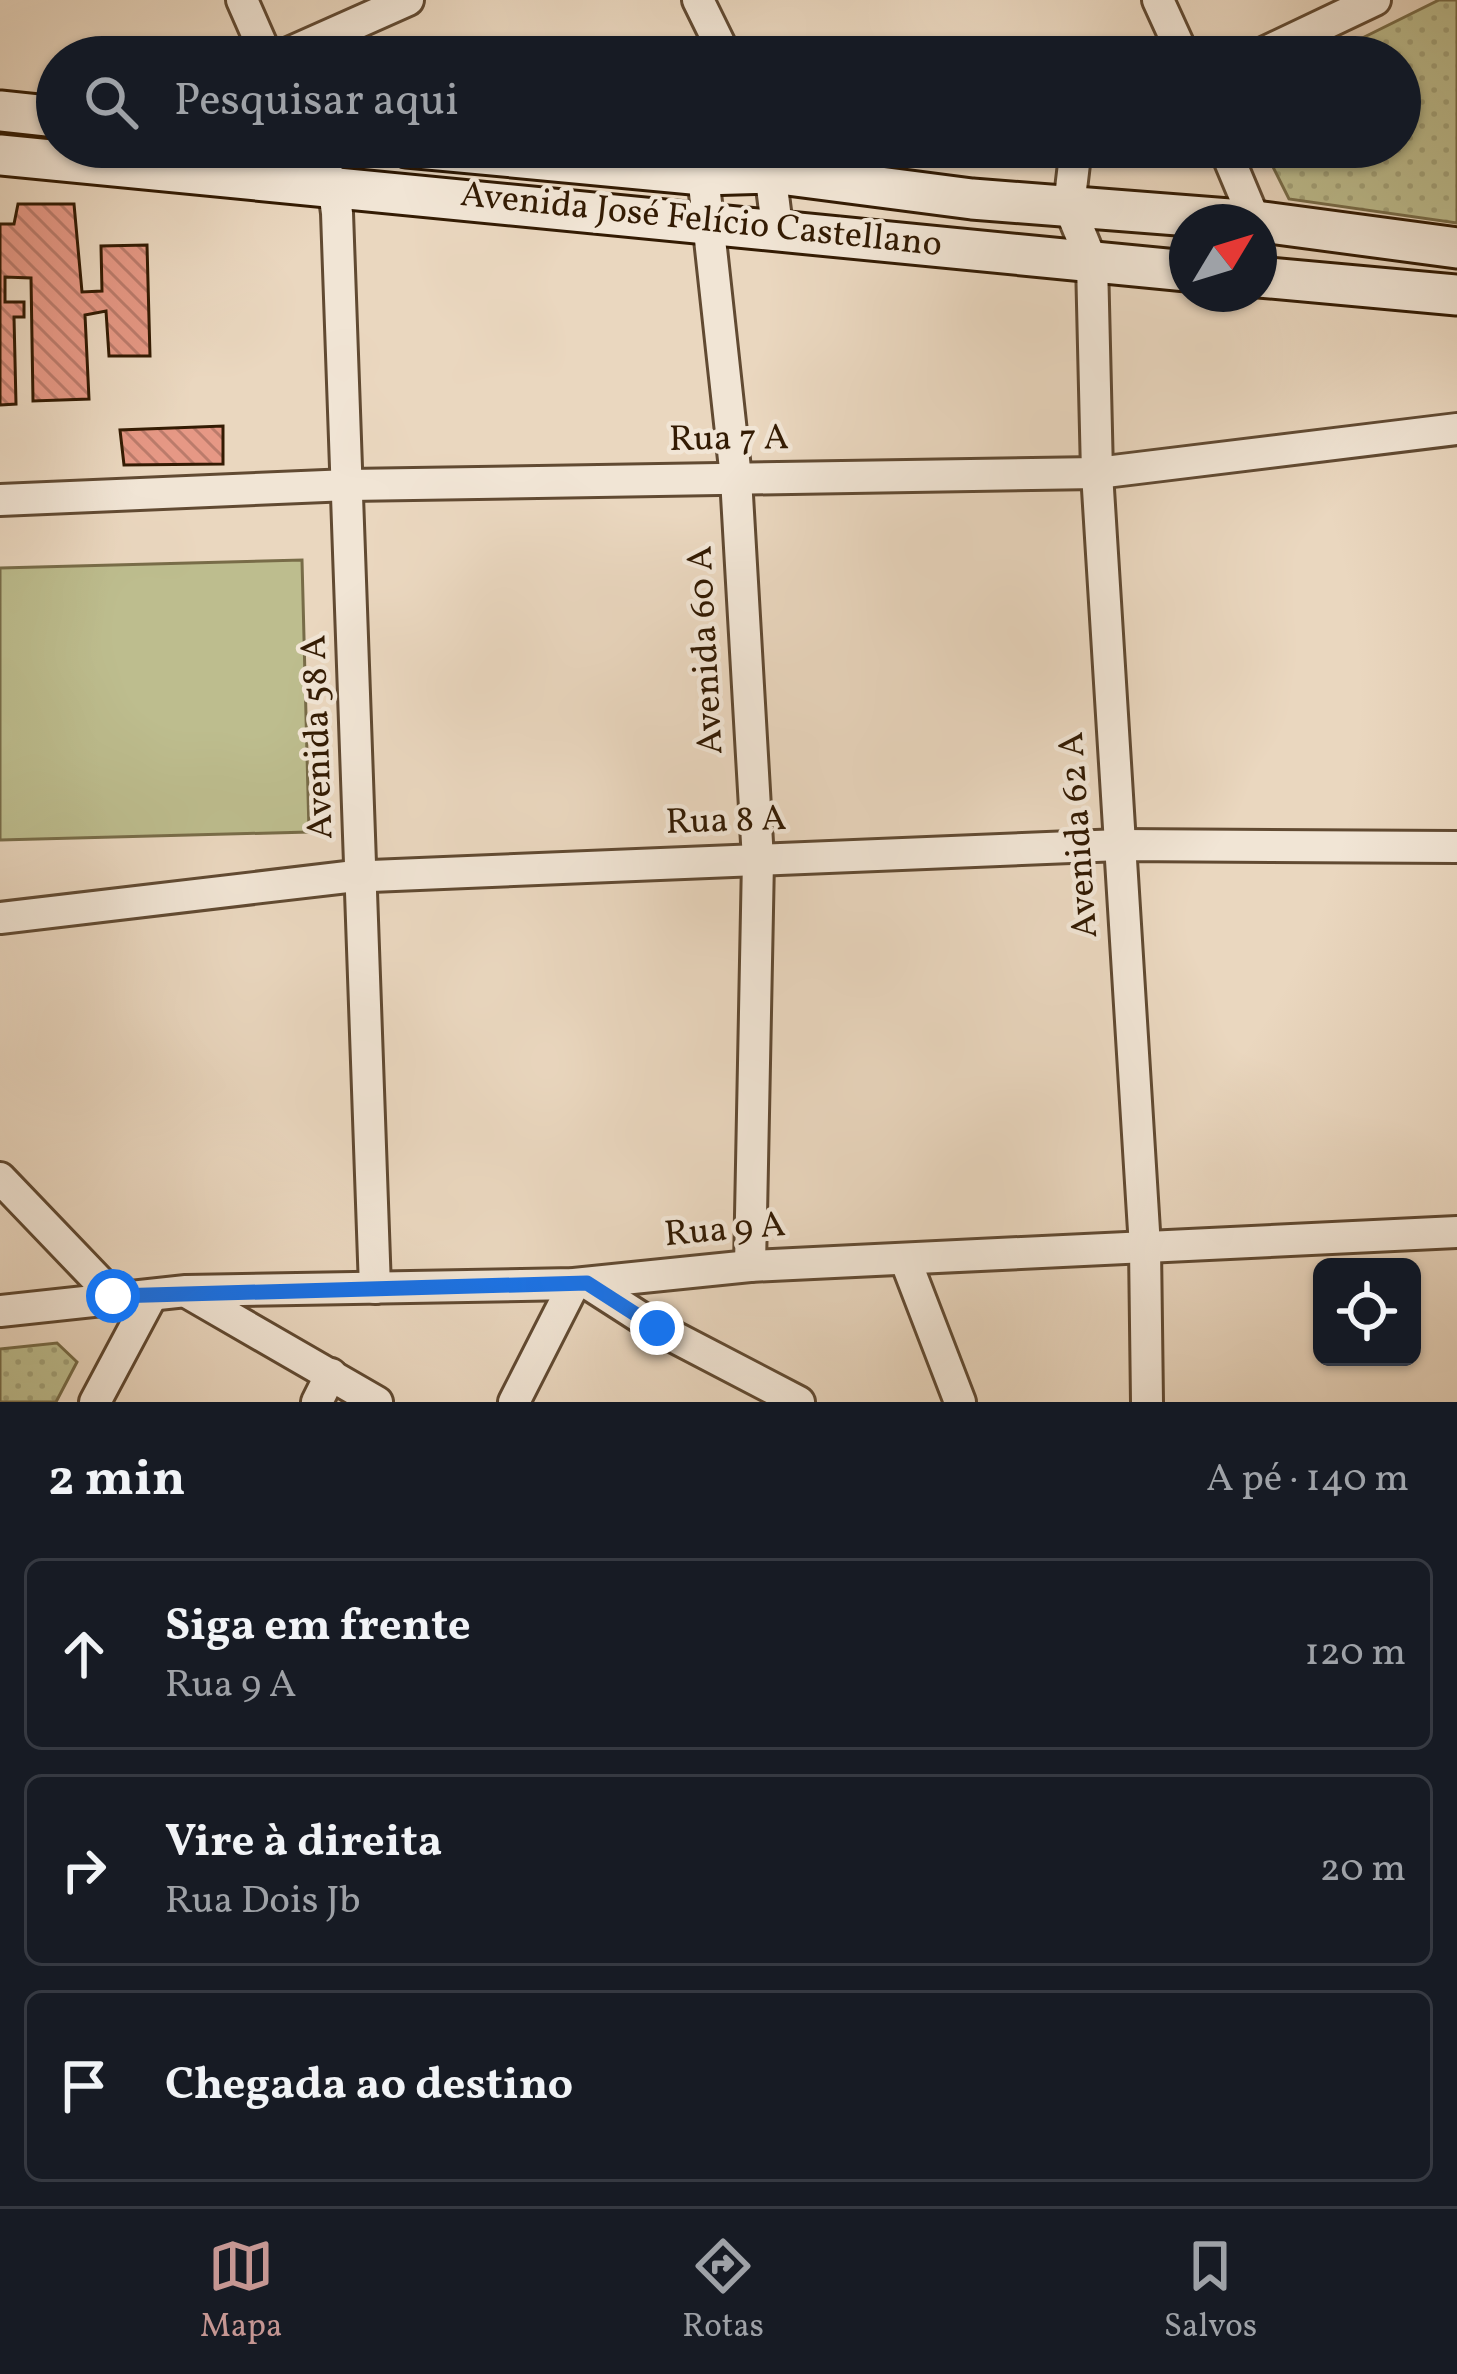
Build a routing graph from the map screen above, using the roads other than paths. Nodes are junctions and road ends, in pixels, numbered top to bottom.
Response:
1 (242, 0) edge
2 (408, 0) edge
3 (698, 0) edge
4 (1158, 0) edge
5 (1376, 0) edge
6 (258, 36) edge
7 (327, 36) edge
8 (716, 36) edge
9 (1174, 36) edge
10 (1300, 36) edge
11 (0, 111) edge
12 (36, 115) edge
13 (0, 155) edge
14 (36, 158) edge
15 (149, 168) edge
16 (324, 168) edge
17 (629, 168) edge
18 (734, 168) edge
19 (771, 168) edge
20 (822, 168) edge
21 (1074, 168) edge
22 (1233, 168) edge
23 (703, 175) junction
24 (333, 184) junction
25 (1249, 204) edge
26 (1069, 206) junction
27 (1169, 214) edge
28 (1277, 224) edge
29 (710, 225) junction
30 (777, 227) junction
31 (1457, 248) edge
32 (1092, 262) junction
33 (1169, 269) edge
34 (1277, 279) edge
35 (1457, 295) edge
36 (1457, 429) edge
37 (1097, 473) junction
38 (736, 478) junction
39 (350, 485) junction
40 (0, 500) edge
41 (1120, 845) junction
42 (1457, 847) edge
43 (758, 860) junction
44 (364, 877) junction
45 (0, 918) edge
46 (0, 1178) edge
47 (1457, 1232) edge
48 (1145, 1247) junction
49 (905, 1258) junction
50 (750, 1266) junction
51 (581, 1283) junction
52 (375, 1288) junction
53 (186, 1291) junction
54 (152, 1295) junction
55 (113, 1296) junction
56 (0, 1311) edge
57 (324, 1388) edge
58 (95, 1402) edge
59 (377, 1402) edge
60 (514, 1402) edge
61 (799, 1402) edge
62 (960, 1402) edge
63 (1147, 1402) edge

1 - 6 street
2 - 7 street
3 - 8 street
4 - 9 street
5 - 10 street
11 - 12 main road
13 - 14 main road, Avenida José Felício Castellano
15 - 24 main road, Avenida José Felício Castellano
16 - 24 street
17 - 23 main road, Avenida José Felício Castellano
18 - 23 main road, Avenida José Felício Castellano
19 - 30 street
20 - 26 main road, Avenida José Felício Castellano
21 - 26 street
22 - 25 street
23 - 29 street, Avenida 60 A
24 - 29 main road, Avenida José Felício Castellano
24 - 39 street, Avenida 58 A
26 - 27 main road, Avenida José Felício Castellano
26 - 32 street
28 - 31 main road, Avenida José Felício Castellano
29 - 30 main road, Avenida José Felício Castellano
29 - 38 street, Avenida 60 A
30 - 32 main road, Avenida José Felício Castellano
32 - 33 main road, Avenida José Felício Castellano
32 - 37 street, Avenida 62 A
34 - 35 main road
36 - 37 street, Rua 7 A
37 - 38 street, Rua 7 A
37 - 41 street, Avenida 62 A
38 - 39 street, Rua 7 A
38 - 43 street, Avenida 60 A
39 - 40 street, Rua 7 A
39 - 44 street, Avenida 58 A
41 - 42 street, Rua 8 A
41 - 43 street, Rua 8 A
41 - 48 street, Avenida 62 A
43 - 44 street, Rua 8 A
43 - 50 street, Avenida 60 A
44 - 45 street, Rua 8 A
44 - 52 street, Avenida 58 A
46 - 55 street
47 - 48 street, Rua 9 A
48 - 49 street, Rua 9 A
48 - 63 street, Avenida 62 A
49 - 50 street, Rua 9 A
49 - 62 street
50 - 51 street, Rua 9 A
51 - 52 street, Rua 9 A
51 - 60 street
51 - 61 street
52 - 53 street, Rua 9 A
53 - 54 street, Rua 9 A
53 - 57 street
54 - 55 street, Rua 9 A
54 - 58 street
55 - 56 street, Rua 9 A
57 - 59 street

